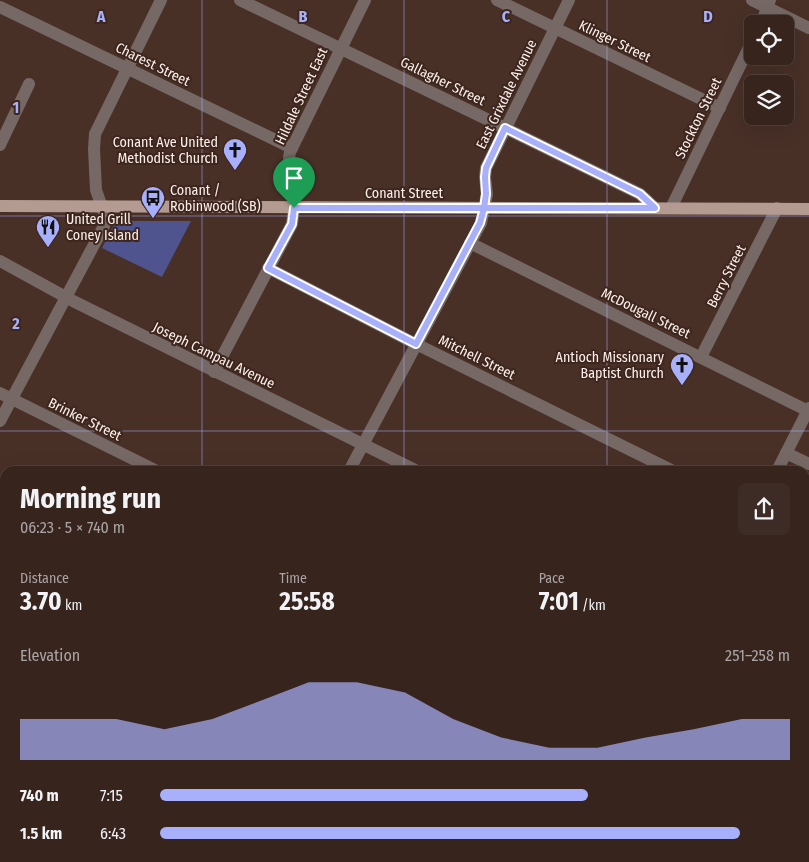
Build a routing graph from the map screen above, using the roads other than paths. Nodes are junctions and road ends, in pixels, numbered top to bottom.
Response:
1 (161, 0) edge
2 (240, 0) edge
3 (365, 0) edge
4 (497, 0) edge
5 (569, 0) edge
6 (752, 0) edge
7 (769, 4) edge
8 (0, 8) edge
9 (555, 28) junction
10 (809, 28) edge
11 (341, 48) junction
12 (744, 58) edge
13 (127, 68) junction
14 (29, 84) dead end
15 (720, 108) junction
16 (505, 128) junction
17 (0, 144) edge
18 (292, 148) junction
19 (0, 206) edge
20 (103, 207) junction
21 (294, 208) junction
22 (484, 208) junction
23 (655, 208) junction
24 (671, 208) junction
25 (777, 208) junction
26 (809, 209) edge
27 (470, 243) junction
28 (0, 261) edge
29 (268, 270) junction
30 (66, 298) junction
31 (416, 344) junction
32 (702, 357) junction
33 (214, 372) junction
34 (6, 396) edge
35 (808, 410) edge
36 (0, 421) edge
37 (363, 445) junction
38 (786, 453) junction
39 (809, 464) edge
40 (147, 466) edge
41 (352, 466) edge
42 (407, 466) edge
43 (663, 466) edge
44 (780, 466) edge

1 - 13 street
2 - 11 street, Gallagher Street
3 - 11 street, Hildale Street East
4 - 9 street, Klinger Street
5 - 9 street, East Grixdale Avenue
6 - 7 street
7 - 10 street
8 - 13 street, Charest Street
9 - 15 street, Klinger Street
9 - 16 street, East Grixdale Avenue
11 - 16 street, Gallagher Street
11 - 18 street, Hildale Street East
12 - 15 street, Stockton Street
13 - 18 street, Charest Street
13 - 20 street
14 - 17 street
15 - 24 street, Stockton Street
16 - 22 street, East Grixdale Avenue
16 - 23 street, Gallagher Street
18 - 21 street, Hildale Street East
19 - 20 main road, Conant Street
20 - 21 main road, Conant Street
20 - 30 street
21 - 22 main road, Conant Street
21 - 29 street, Hildale Street East
22 - 23 main road, Conant Street
22 - 27 street, East Grixdale Avenue
23 - 24 main road, Conant Street
24 - 25 main road, Conant Street
25 - 26 main road, Conant Street
25 - 32 street, Berry Street
27 - 31 street, East Grixdale Avenue
27 - 32 street, McDougall Street
28 - 30 street, Joseph Campau Avenue
29 - 31 street, Mitchell Street
29 - 33 street, Hildale Street East
30 - 33 street, Joseph Campau Avenue
30 - 34 street
31 - 37 street, East Grixdale Avenue
31 - 43 street, Mitchell Street
32 - 35 street, McDougall Street
33 - 37 street, Joseph Campau Avenue
34 - 36 street
34 - 40 street, Brinker Street
35 - 38 street
37 - 41 street, East Grixdale Avenue
37 - 42 street, Joseph Campau Avenue
38 - 39 street
38 - 44 street

